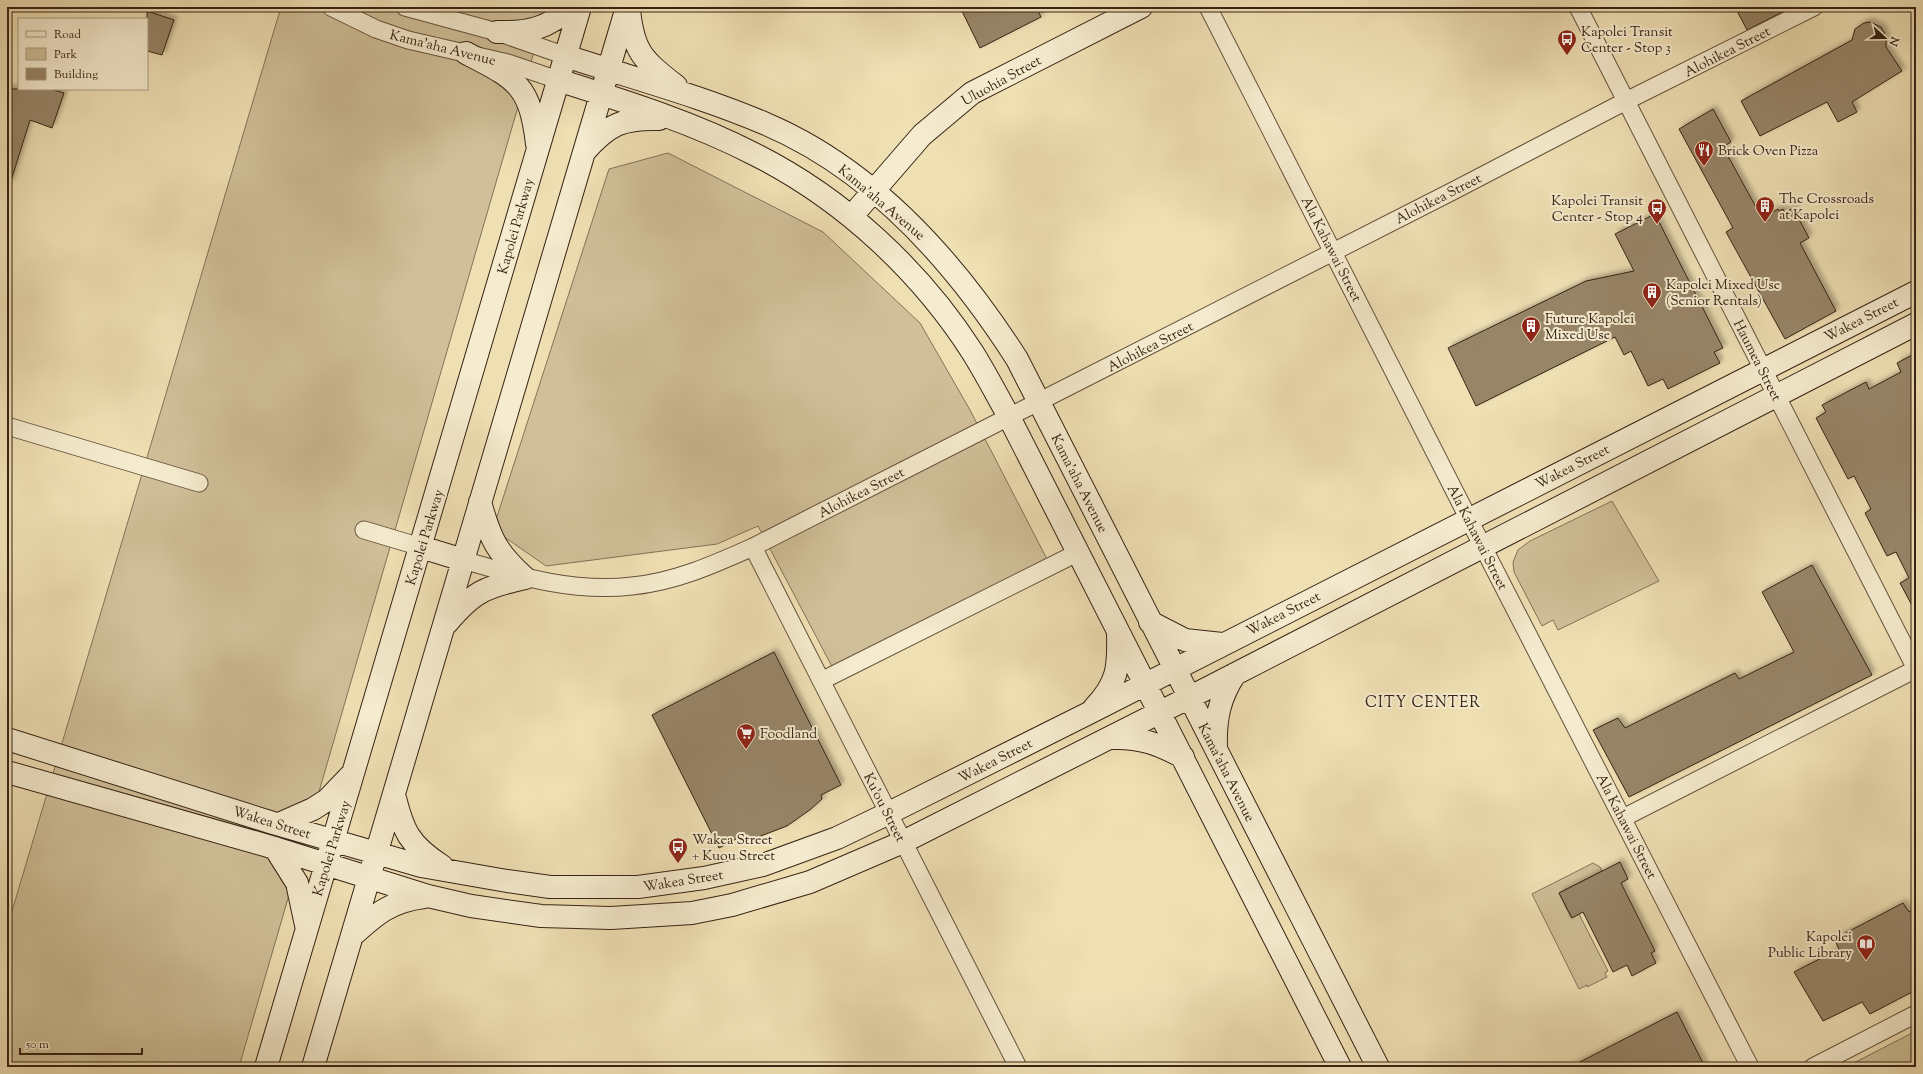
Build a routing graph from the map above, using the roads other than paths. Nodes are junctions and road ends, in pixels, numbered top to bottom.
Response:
1 (331, 7) edge
2 (405, 7) edge
3 (570, 7) edge
4 (580, 7) edge
5 (628, 7) edge
6 (1141, 7) edge
7 (1208, 7) edge
8 (1578, 7) edge
9 (1814, 7) edge
10 (497, 32) junction
11 (466, 52) junction
12 (566, 56) junction
13 (608, 70) junction
14 (558, 80) junction
15 (684, 93) junction
16 (601, 94) junction
17 (1626, 100) junction
18 (672, 119) junction
19 (538, 151) junction
20 (584, 152) junction
21 (873, 191) junction
22 (851, 217) junction
23 (1334, 252) junction
24 (1916, 292) edge
25 (1916, 324) edge
26 (1763, 369) junction
27 (1777, 397) junction
28 (1039, 402) junction
29 (1009, 416) junction
30 (7, 426) edge
31 (199, 483) dead end
32 (480, 502) junction
33 (1469, 519) junction
34 (364, 530) dead end
35 (420, 547) junction
36 (753, 547) junction
37 (1483, 547) junction
38 (1077, 553) junction
39 (463, 560) junction
40 (525, 578) junction
41 (1150, 622) junction
42 (443, 627) junction
43 (1118, 630) junction
44 (1222, 644) junction
45 (1174, 669) junction
46 (1916, 669) edge
47 (1235, 674) junction
48 (821, 681) junction
49 (1146, 684) junction
50 (1189, 698) junction
51 (1160, 712) junction
52 (1089, 713) junction
53 (7, 739) edge
54 (1109, 739) junction
55 (1216, 752) junction
56 (1183, 758) junction
57 (7, 772) edge
58 (354, 772) junction
59 (394, 794) junction
60 (889, 813) junction
61 (1623, 818) junction
62 (276, 824) junction
63 (334, 841) junction
64 (903, 842) junction
65 (271, 847) junction
66 (376, 853) junction
67 (326, 864) junction
68 (447, 870) junction
69 (369, 878) junction
70 (428, 896) junction
71 (307, 929) junction
72 (352, 936) junction
73 (1916, 1014) edge
74 (266, 1067) edge
75 (313, 1067) edge
76 (1018, 1067) edge
77 (1340, 1067) edge
78 (1378, 1067) edge
79 (1750, 1067) edge
80 (1812, 1067) edge

1 - 11 street, Kama'aha Avenue
2 - 10 street, Kama'aha Avenue
3 - 10 street
4 - 12 street, Kapolei Parkway
5 - 13 street
5 - 15 street
6 - 21 street, Uluohia Street
7 - 23 street, Ala Kahawai Street
8 - 17 street, Haumea Street
9 - 17 street, Alohikea Street
10 - 12 street, Kama'aha Avenue
11 - 14 street, Kama'aha Avenue
11 - 19 street
12 - 13 street, Kama'aha Avenue
12 - 14 street, Kapolei Parkway
13 - 15 street, Kama'aha Avenue
13 - 16 street
14 - 16 street
14 - 19 street, Kapolei Parkway
15 - 21 street, Kama'aha Avenue
16 - 18 street
16 - 20 street
17 - 23 street, Alohikea Street
17 - 26 street, Haumea Street
18 - 20 street
18 - 22 street
19 - 35 street, Kapolei Parkway
20 - 32 street
21 - 22 street, Uluohia Street
21 - 28 street, Kama'aha Avenue
22 - 29 street
23 - 28 street, Alohikea Street
23 - 33 street, Ala Kahawai Street
24 - 26 street, Wakea Street
25 - 27 street, Wakea Street
26 - 27 street, Haumea Street
26 - 33 street, Wakea Street
27 - 37 street, Wakea Street
27 - 46 street, Haumea Street
28 - 29 street, Alohikea Street
28 - 41 street, Kama'aha Avenue
29 - 36 street, Alohikea Street
29 - 38 street
30 - 31 street
32 - 39 street
32 - 40 street
33 - 37 street, Ala Kahawai Street
33 - 44 street, Wakea Street
34 - 35 street
35 - 39 street
35 - 58 street, Kapolei Parkway
36 - 40 street, Alohikea Street
36 - 48 street, Ku'ou Street
37 - 47 street, Wakea Street
37 - 61 street, Ala Kahawai Street
38 - 43 street
38 - 48 street
39 - 40 street, Alohikea Street
39 - 42 street
40 - 42 street
41 - 44 street
41 - 45 street, Kama'aha Avenue
42 - 59 street
43 - 49 street
43 - 52 street
44 - 45 street, Wakea Street
45 - 49 street, Wakea Street
45 - 50 street, Kama'aha Avenue
46 - 61 street
47 - 50 street, Wakea Street
47 - 55 street
48 - 60 street, Ku'ou Street
49 - 51 street
49 - 52 street, Wakea Street
50 - 51 street, Wakea Street
50 - 55 street, Kama'aha Avenue
51 - 54 street, Wakea Street
51 - 56 street
52 - 60 street, Wakea Street
53 - 62 street, Wakea Street
54 - 56 street
54 - 64 street, Wakea Street
55 - 78 street, Kama'aha Avenue
56 - 77 street
57 - 65 street, Wakea Street
58 - 62 street
58 - 63 street, Kapolei Parkway
59 - 66 street
59 - 68 street
60 - 64 street, Ku'ou Street
60 - 68 street, Wakea Street
61 - 79 street, Ala Kahawai Street
62 - 63 street, Wakea Street
63 - 66 street, Wakea Street
63 - 67 street, Kapolei Parkway
64 - 70 street, Wakea Street
64 - 76 street, Ku'ou Street
65 - 67 street, Wakea Street
65 - 71 street
66 - 68 street, Wakea Street
66 - 69 street
67 - 69 street, Wakea Street
67 - 71 street, Kapolei Parkway
69 - 70 street, Wakea Street
69 - 72 street
70 - 72 street
71 - 74 street, Kapolei Parkway
72 - 75 street
73 - 80 street

